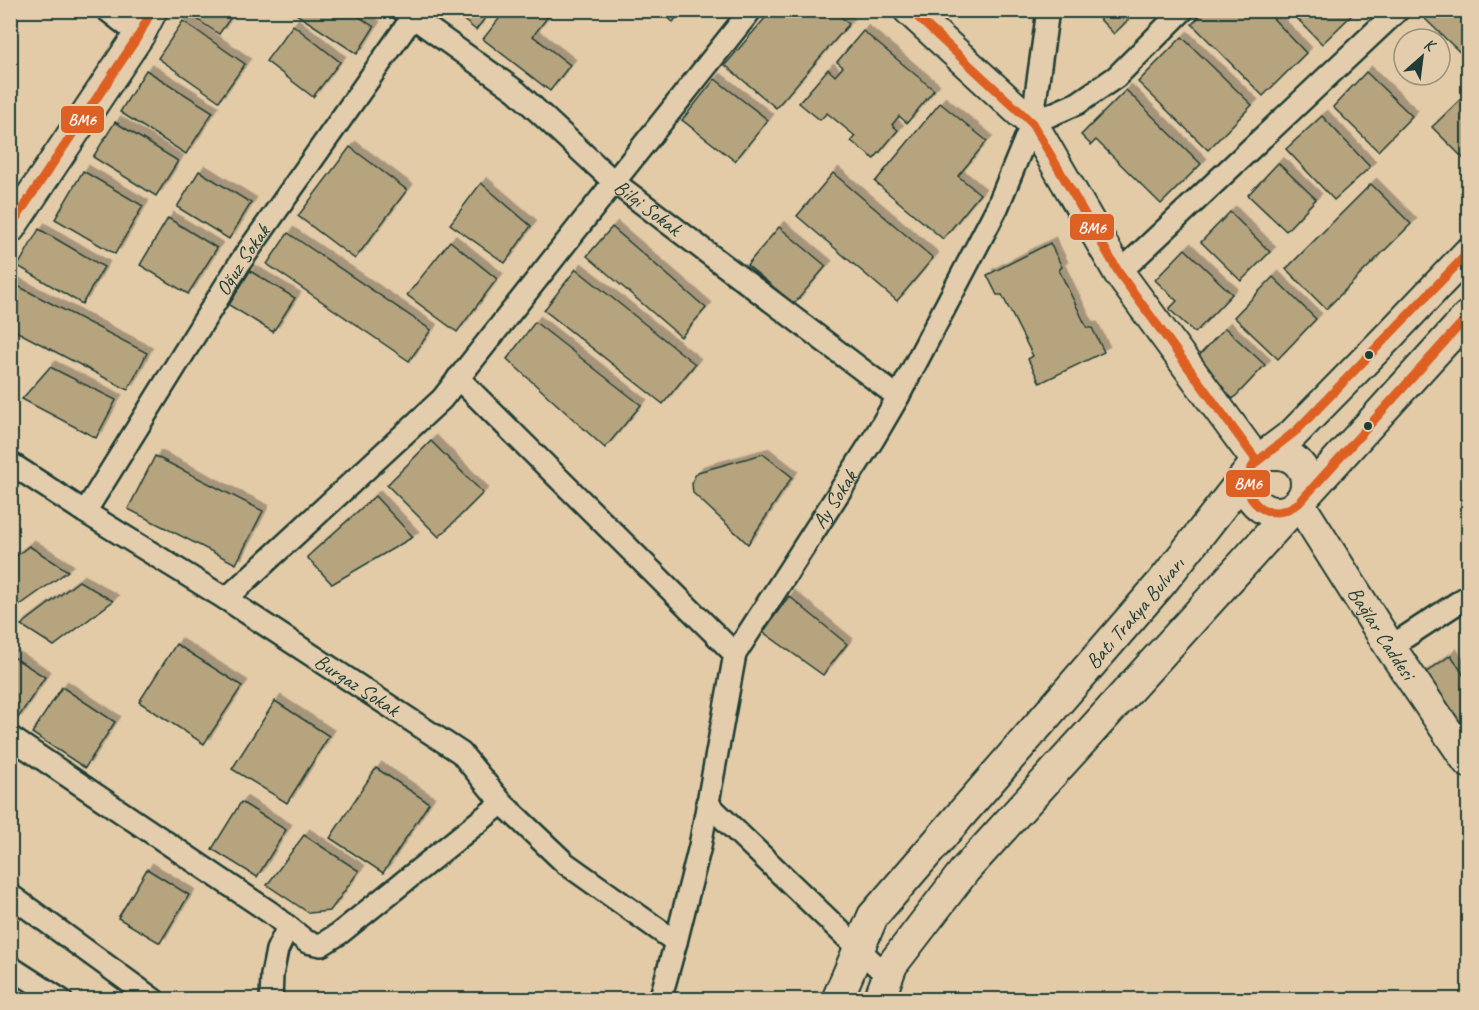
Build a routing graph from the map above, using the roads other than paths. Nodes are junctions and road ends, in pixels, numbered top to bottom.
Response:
1 (107, 10) edge
2 (751, 10) edge
3 (909, 10) edge
4 (1048, 10) edge
5 (1183, 10) edge
6 (1398, 10) edge
7 (408, 14) edge
8 (145, 23) edge
9 (1032, 123) junction
10 (614, 182) junction
11 (10, 228) edge
12 (1468, 253) edge
13 (1119, 273) junction
14 (1468, 316) edge
15 (458, 378) junction
16 (898, 397) junction
17 (1257, 461) junction
18 (10, 463) edge
19 (1299, 503) junction
20 (85, 512) junction
21 (1468, 596) edge
22 (226, 599) junction
23 (1390, 648) junction
24 (735, 654) junction
25 (10, 737) edge
26 (1468, 762) edge
27 (502, 803) junction
28 (707, 803) junction
29 (10, 895) edge
30 (288, 927) junction
31 (676, 942) junction
32 (859, 948) junction
33 (10, 967) edge
34 (883, 988) edge
35 (61, 999) edge
36 (154, 999) edge
37 (271, 999) edge
38 (660, 999) edge
39 (837, 999) edge

1 - 8 street
2 - 10 street
3 - 9 main road
4 - 9 street, Ay Sokak
5 - 9 street
6 - 13 street
7 - 10 street, Bilgi Sokak
7 - 20 street, Oğuz Sokak
8 - 11 main road
9 - 13 main road
9 - 16 street, Ay Sokak
10 - 15 street
10 - 16 street, Bilgi Sokak
12 - 17 main road, Batı Trakya Bulvarı
13 - 17 main road
14 - 19 main road
15 - 22 street
15 - 24 street
16 - 24 street, Ay Sokak
17 - 19 main road
17 - 19 main road
17 - 32 main road, Batı Trakya Bulvarı
18 - 20 street, Burgaz Sokak
19 - 23 main road, Bağlar Caddesi
19 - 34 main road
20 - 22 street, Burgaz Sokak
21 - 23 street
22 - 27 street, Burgaz Sokak
23 - 26 main road, Bağlar Caddesi
24 - 28 street, Ay Sokak
25 - 30 street
27 - 30 street
27 - 31 street, Burgaz Sokak
28 - 31 street, Ay Sokak
28 - 32 street
29 - 36 street
30 - 37 street
31 - 38 street, Ay Sokak
32 - 34 street
32 - 39 main road, Batı Trakya Bulvarı
33 - 35 street

